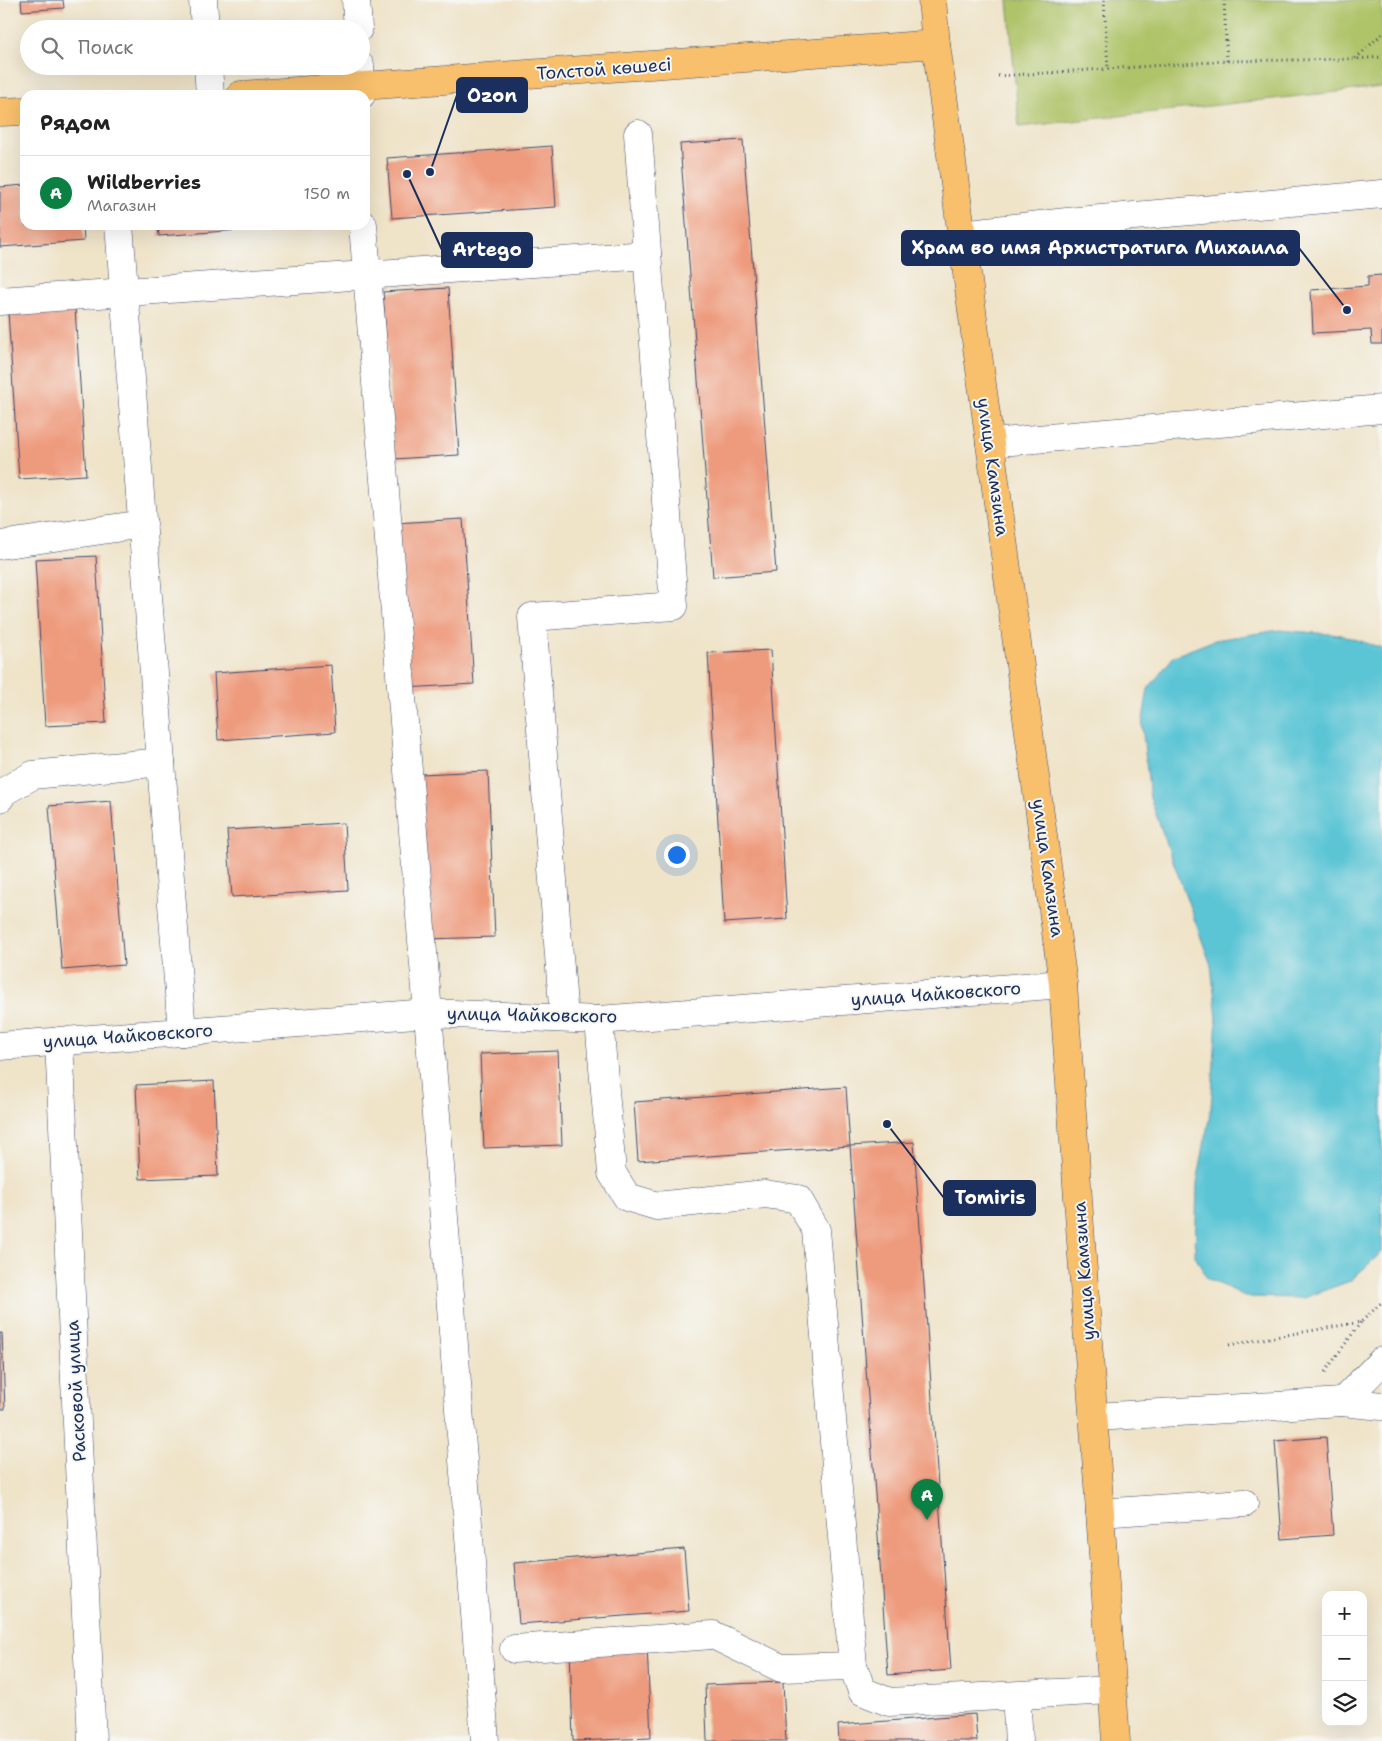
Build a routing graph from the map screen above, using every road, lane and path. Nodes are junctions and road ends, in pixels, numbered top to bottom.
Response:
1 (203, 0) edge
2 (356, 0) edge
3 (932, 0) edge
4 (1104, 0) edge
5 (1224, 0) edge
6 (204, 20) edge
7 (357, 20) edge
8 (1382, 34) edge
9 (936, 44) junction
10 (1382, 58) edge
11 (1355, 59) junction
12 (1227, 61) junction
13 (1108, 68) junction
14 (209, 75) edge
15 (998, 76) dead end
16 (361, 82) edge
17 (210, 90) edge
18 (287, 90) edge
19 (20, 110) edge
20 (0, 112) edge
21 (638, 134) dead end
22 (1382, 194) edge
23 (119, 230) edge
24 (363, 230) edge
25 (961, 234) junction
26 (647, 255) junction
27 (367, 275) junction
28 (124, 292) junction
29 (0, 301) edge
30 (1382, 408) edge
31 (990, 443) junction
32 (142, 524) junction
33 (0, 545) edge
34 (161, 762) junction
35 (0, 798) edge
36 (1063, 984) junction
37 (428, 1013) junction
38 (564, 1018) junction
39 (599, 1020) junction
40 (182, 1032) junction
41 (60, 1041) junction
42 (0, 1046) edge
43 (1382, 1302) edge
44 (1229, 1345) dead end
45 (1382, 1361) edge
46 (1342, 1402) junction
47 (1382, 1406) edge
48 (1095, 1417) junction
49 (1244, 1503) dead end
50 (1100, 1513) junction
51 (514, 1648) dead end
52 (853, 1666) junction
53 (1112, 1690) junction
54 (1016, 1696) junction
55 (92, 1741) edge
56 (485, 1741) edge
57 (1018, 1741) edge
58 (1116, 1741) edge

1 - 6 street
2 - 7 street
3 - 9 main road, улица Камзина
4 - 13 path
5 - 12 path
8 - 11 path
9 - 16 main road, Толстой көшесі
9 - 25 main road, улица Камзина
10 - 11 path
11 - 12 path
12 - 13 path
13 - 15 path
14 - 17 street
16 - 18 main road, Толстой көшесі
19 - 20 main road
21 - 26 street
22 - 25 street
23 - 28 street
24 - 27 street
25 - 31 main road, улица Камзина
26 - 27 street
26 - 38 street
27 - 28 street
27 - 37 street
28 - 29 street
28 - 32 street
30 - 31 street
31 - 36 main road, улица Камзина
32 - 33 street
32 - 34 street
34 - 35 street
34 - 40 street
36 - 39 street, улица Чайковского
36 - 48 main road, улица Камзина
37 - 38 street, улица Чайковского
37 - 40 street, улица Чайковского
37 - 56 street
38 - 39 street, улица Чайковского
39 - 52 street
40 - 41 street, улица Чайковского
41 - 42 street, улица Чайковского
41 - 55 street, Расковой улица
43 - 44 path
45 - 46 street
46 - 47 street
46 - 48 street
48 - 50 main road, улица Камзина
49 - 50 street
50 - 53 main road, улица Камзина
51 - 52 street
52 - 54 street
53 - 54 street
53 - 58 main road, улица Камзина
54 - 57 street

